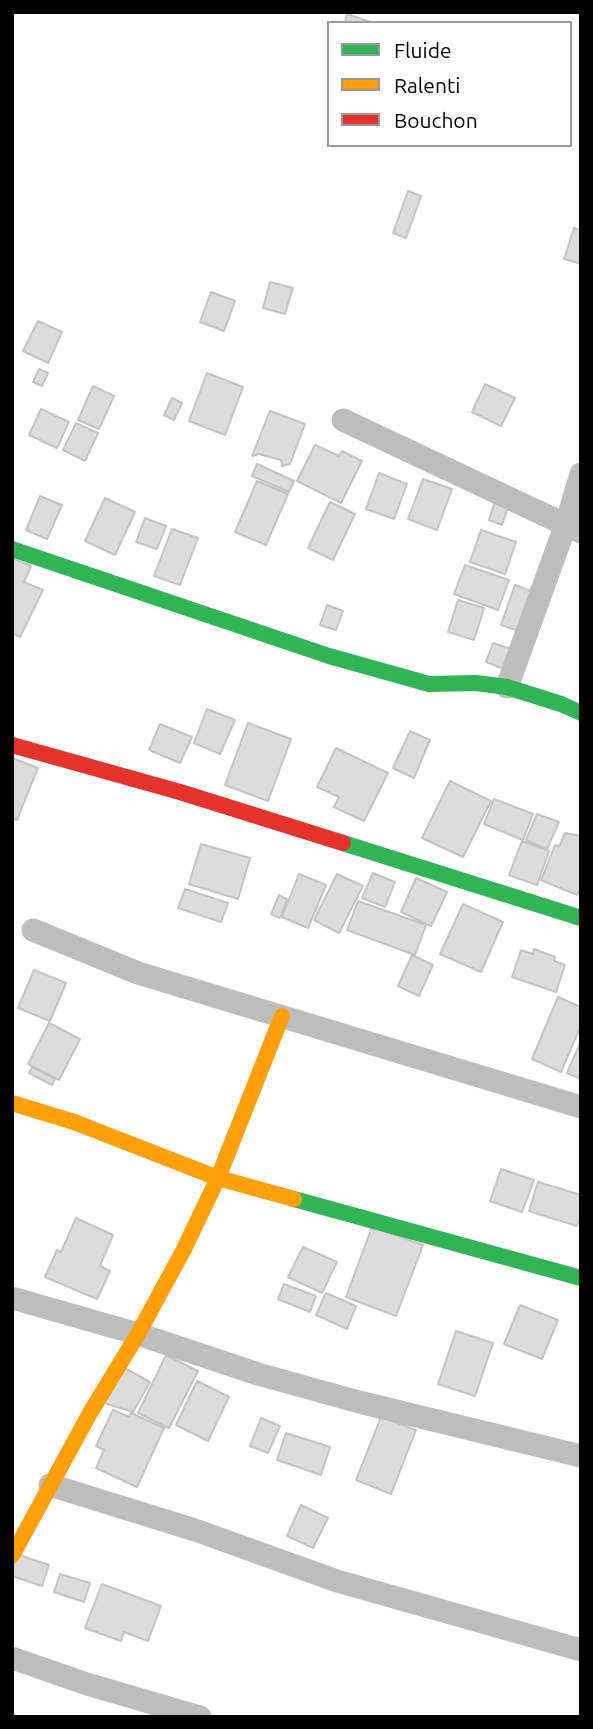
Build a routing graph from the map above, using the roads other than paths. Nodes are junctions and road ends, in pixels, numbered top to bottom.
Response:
1 (343, 420) dead end
2 (581, 474) edge
3 (574, 528) edge
4 (12, 549) edge
5 (507, 687) junction
6 (581, 713) edge
7 (12, 745) edge
8 (581, 918) edge
9 (33, 930) dead end
10 (282, 1016) junction
11 (12, 1103) edge
12 (581, 1107) edge
13 (218, 1178) junction
14 (581, 1278) edge
15 (12, 1298) edge
16 (138, 1334) junction
17 (581, 1456) edge
18 (50, 1485) junction
19 (12, 1556) edge
20 (581, 1650) edge
21 (12, 1658) edge
22 (200, 1717) edge

1 - 3 street
2 - 3 street
3 - 5 street
4 - 5 street
5 - 6 street
7 - 8 street
9 - 10 street
10 - 12 street
10 - 13 street
11 - 13 street
13 - 14 street
13 - 16 street
15 - 16 street
16 - 17 street
16 - 18 street
18 - 19 street
18 - 20 street
21 - 22 street

